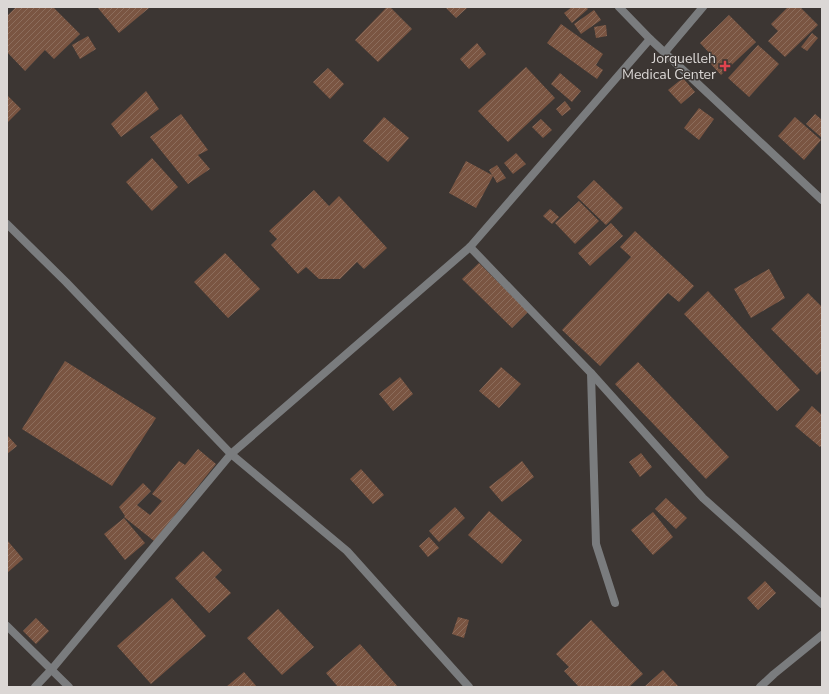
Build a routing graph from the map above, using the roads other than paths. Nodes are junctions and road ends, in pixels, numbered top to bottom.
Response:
1 (619, 7) edge
2 (703, 7) edge
3 (650, 39) junction
4 (664, 52) junction
5 (822, 200) edge
6 (7, 224) edge
7 (470, 247) junction
8 (591, 373) junction
9 (232, 454) junction
10 (615, 603) dead end
11 (822, 604) edge
12 (7, 626) edge
13 (822, 635) edge
14 (52, 669) junction
15 (34, 687) edge
16 (69, 687) edge
17 (469, 687) edge
18 (760, 687) edge

1 - 3 street
2 - 4 street
3 - 4 street
3 - 7 street
4 - 5 street
6 - 9 street
7 - 8 street
7 - 9 street
8 - 10 street
8 - 11 street
9 - 14 street
9 - 17 street
12 - 14 street
13 - 18 street
14 - 15 street
14 - 16 street

